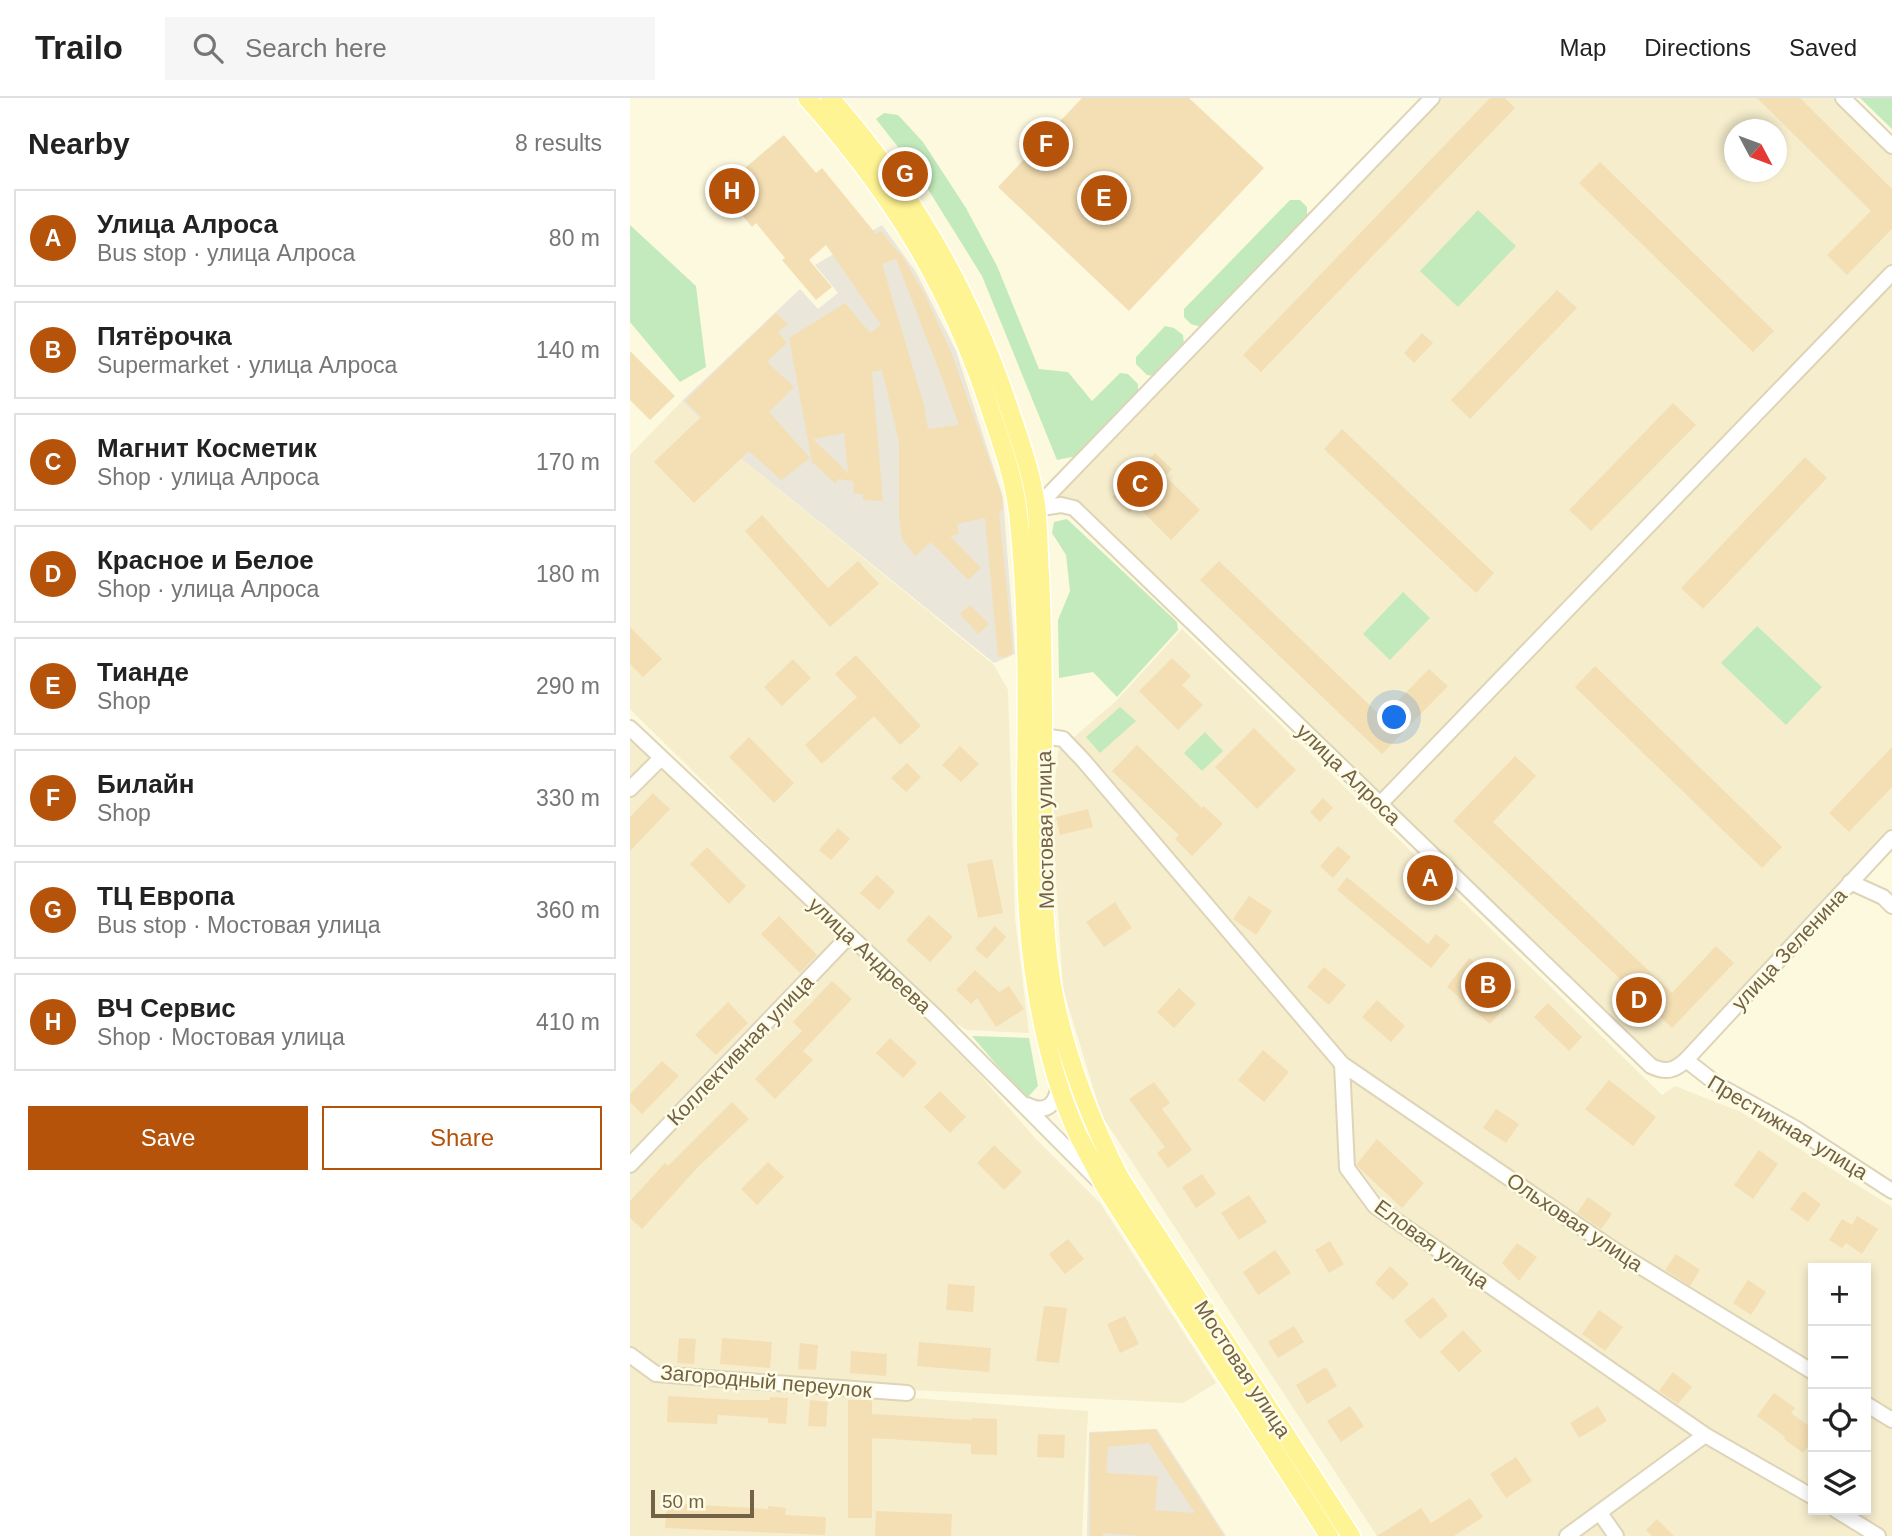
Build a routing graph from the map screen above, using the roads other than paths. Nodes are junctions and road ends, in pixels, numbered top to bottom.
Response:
1 (807, 98) edge
2 (830, 98) edge
3 (1432, 98) edge
4 (1843, 98) edge
5 (1892, 146) edge
6 (1892, 273) edge
7 (1036, 508) junction
8 (1018, 513) junction
9 (630, 728) edge
10 (1043, 736) junction
11 (661, 758) junction
12 (630, 789) edge
13 (1380, 804) junction
14 (1892, 838) edge
15 (1850, 883) junction
16 (1892, 906) edge
17 (849, 936) junction
18 (1686, 1060) junction
19 (1342, 1064) junction
20 (1059, 1083) junction
21 (1025, 1104) junction
22 (630, 1165) edge
23 (1105, 1186) junction
24 (1892, 1191) edge
25 (630, 1355) edge
26 (1808, 1369) edge
27 (907, 1394) dead end
28 (1871, 1407) edge
29 (1892, 1420) edge
30 (1705, 1435) junction
31 (1808, 1494) edge
32 (1600, 1513) junction
33 (1844, 1515) edge
34 (1329, 1536) edge
35 (1351, 1536) edge
36 (1567, 1536) edge
37 (1616, 1536) edge
38 (1878, 1536) edge

1 - 8 main road, Мостовая улица
2 - 7 main road, Мостовая улица
3 - 7 street
4 - 5 street
6 - 13 street
7 - 8 street, улица Алроса
7 - 10 main road, Мостовая улица
7 - 13 street, улица Алроса
8 - 20 main road, Мостовая улица
9 - 11 street, улица Андреева
10 - 19 street
10 - 35 main road, Мостовая улица
11 - 12 street
11 - 17 street, улица Андреева
13 - 18 street, улица Алроса
14 - 15 street, улица Зеленина
15 - 16 street
15 - 18 street, улица Зеленина
17 - 21 street, улица Андреева
17 - 22 street, Коллективная улица
18 - 24 street, Престижная улица
19 - 26 street, Ольховая улица
19 - 30 street, Еловая улица
20 - 21 street
20 - 23 main road, Мостовая улица
21 - 23 street, улица Андреева
23 - 34 main road, Мостовая улица
25 - 27 street, Загородный переулок
28 - 29 street
30 - 31 street, Еловая улица
30 - 32 street
32 - 36 street
32 - 37 street
33 - 38 street

